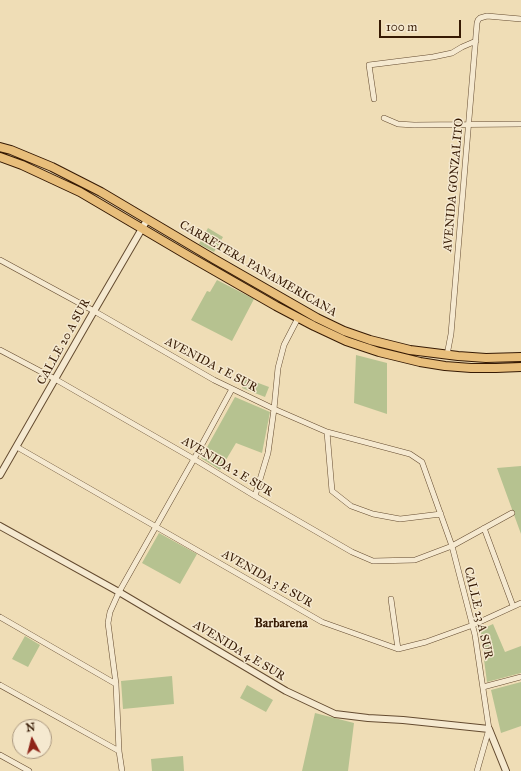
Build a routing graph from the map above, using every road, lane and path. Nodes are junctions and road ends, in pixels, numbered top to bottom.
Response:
1 (521, 19) edge
2 (476, 41) junction
3 (374, 99) dead end
4 (384, 118) dead end
5 (469, 124) junction
6 (521, 124) edge
7 (0, 147) edge
8 (0, 157) edge
9 (147, 220) junction
10 (142, 228) junction
11 (0, 260) edge
12 (94, 311) junction
13 (298, 318) junction
14 (0, 350) edge
15 (447, 355) junction
16 (396, 357) junction
17 (521, 357) edge
18 (521, 367) edge
19 (496, 368) junction
20 (55, 379) junction
21 (232, 389) junction
22 (274, 409) junction
23 (327, 432) junction
24 (17, 447) junction
25 (194, 459) junction
26 (422, 462) joint
27 (0, 475) edge
28 (255, 496) junction
29 (512, 513) dead end
30 (441, 514) junction
31 (0, 526) edge
32 (156, 526) junction
33 (484, 528) junction
34 (452, 546) junction
35 (119, 592) junction
36 (391, 598) dead end
37 (521, 604) edge
38 (513, 606) junction
39 (0, 617) edge
40 (473, 625) junction
41 (398, 649) junction
42 (521, 677) edge
43 (116, 684) junction
44 (0, 685) edge
45 (483, 687) junction
46 (489, 729) junction
47 (119, 751) junction
48 (0, 755) edge
49 (29, 771) edge
50 (122, 771) edge
51 (477, 771) edge
52 (506, 771) edge

1 - 2 street, AVENIDA GONZALITO
2 - 3 street
2 - 5 street, AVENIDA GONZALITO
4 - 5 street
5 - 6 street
5 - 15 street, AVENIDA GONZALITO
7 - 9 highway, CARRETERA PANAMERICANA
8 - 10 highway, CARRETERA PANAMERICANA
9 - 10 street, CALLE 20 A SUR
9 - 15 highway, CARRETERA PANAMERICANA
10 - 12 street, CALLE 20 A SUR
10 - 13 highway, CARRETERA PANAMERICANA
11 - 12 street, AVENIDA 1 E SUR
12 - 20 street, CALLE 20 A SUR
12 - 21 street, AVENIDA 1 E SUR
13 - 16 highway, CARRETERA PANAMERICANA
13 - 22 street
14 - 20 street, AVENIDA 2 E SUR
15 - 16 highway
15 - 17 highway, CARRETERA PANAMERICANA
15 - 19 highway
16 - 19 highway, CARRETERA PANAMERICANA
18 - 19 highway, CARRETERA PANAMERICANA
20 - 24 street, CALLE 20 A SUR
20 - 25 street, AVENIDA 2 E SUR
21 - 22 street, AVENIDA 1 E SUR
21 - 25 street
22 - 23 street, AVENIDA 1 E SUR
22 - 28 street
23 - 26 street, AVENIDA 1 E SUR
23 - 30 street
24 - 27 street, CALLE 20 A SUR
24 - 32 street, AVENIDA 3 E SUR
25 - 28 street, AVENIDA 2 E SUR
25 - 32 street
26 - 30 street, CALLE 23 A SUR
28 - 34 street, AVENIDA 2 E SUR
29 - 33 street, AVENIDA 2 E SUR
30 - 34 street, CALLE 23 A SUR
31 - 35 street, AVENIDA 4 E SUR
32 - 35 street
32 - 41 street, AVENIDA 3 E SUR
33 - 34 street, AVENIDA 2 E SUR
33 - 38 street
34 - 40 street, CALLE 23 A SUR
35 - 43 street
35 - 46 street, AVENIDA 4 E SUR
36 - 41 street
37 - 38 street
38 - 40 street
39 - 43 street
40 - 41 street
40 - 45 street, CALLE 23 A SUR
42 - 45 street
43 - 47 street
44 - 47 street
45 - 46 street, CALLE 23 A SUR
46 - 51 street, CALLE 23 A SUR
46 - 52 street
47 - 50 street
48 - 49 street

